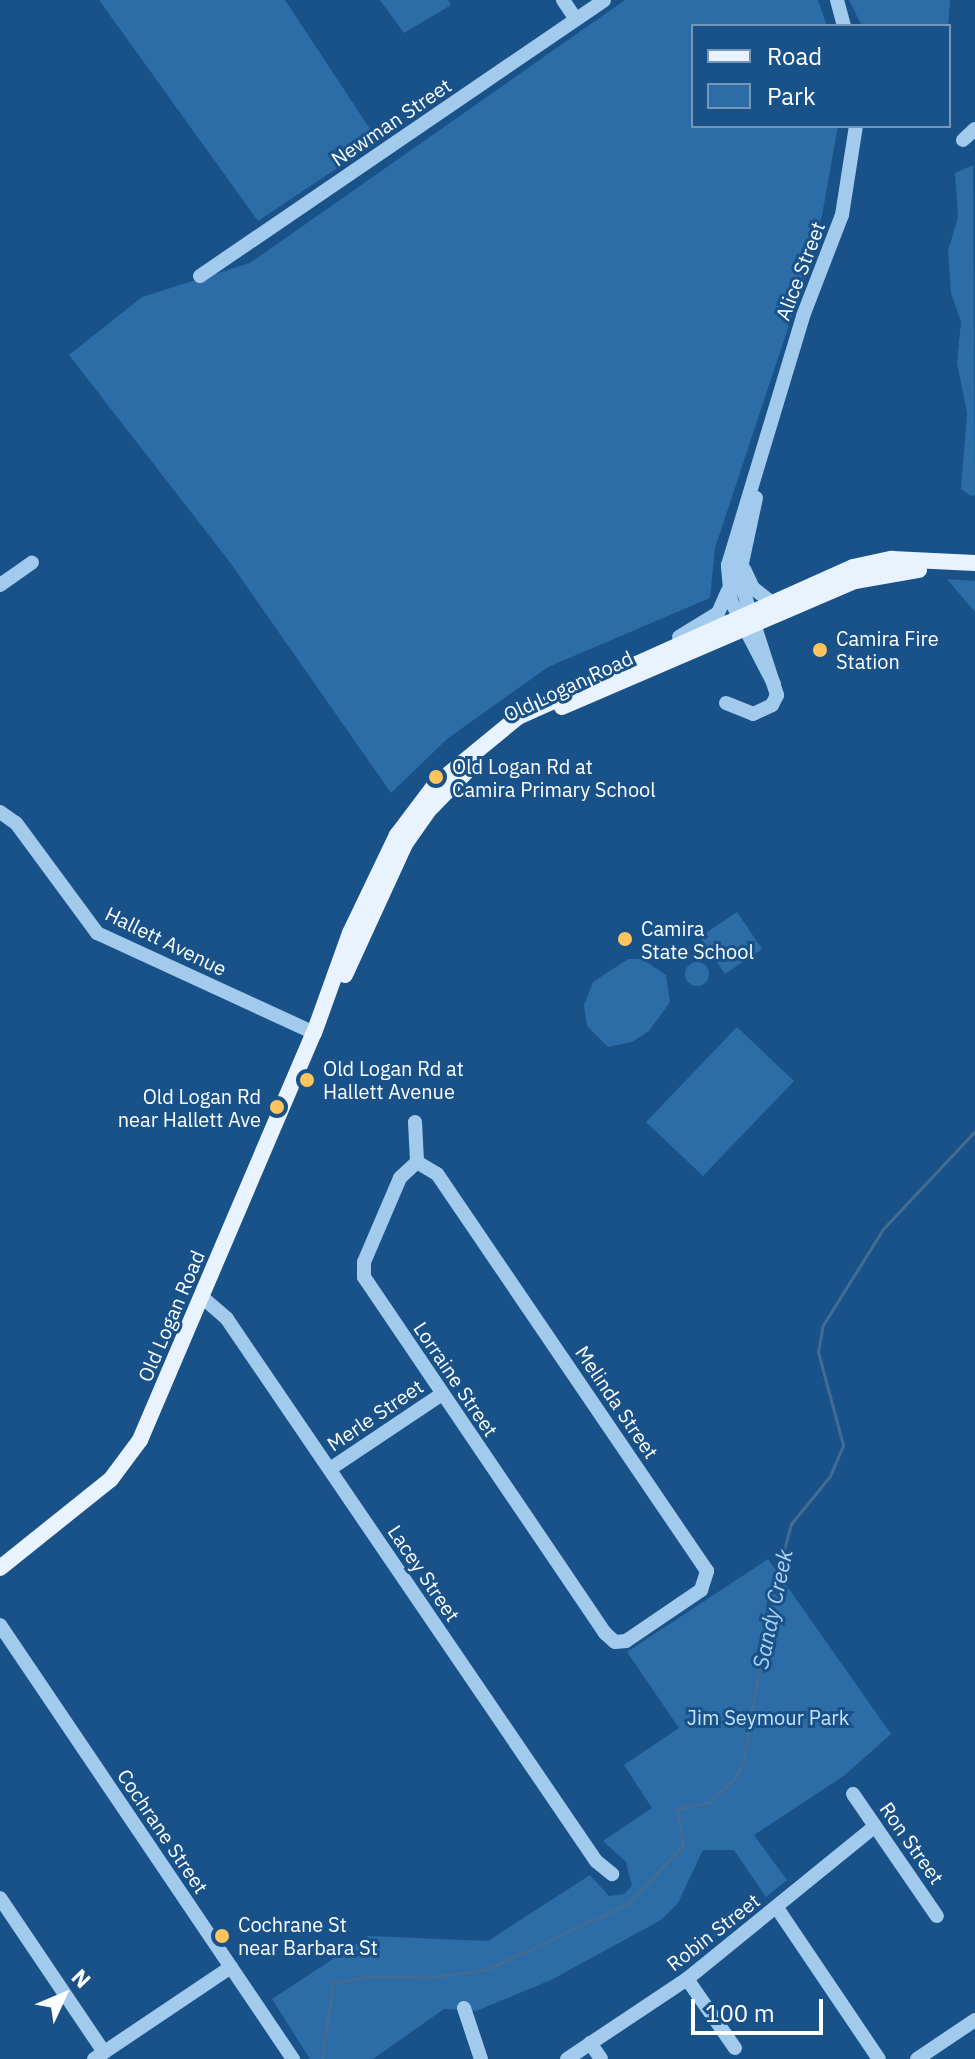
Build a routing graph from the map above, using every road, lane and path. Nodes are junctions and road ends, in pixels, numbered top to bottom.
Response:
1 (563, 0) edge
2 (604, 0) edge
3 (837, 0) edge
4 (576, 19) junction
5 (843, 24) edge
6 (856, 128) edge
7 (975, 129) edge
8 (963, 140) dead end
9 (200, 276) dead end
10 (770, 427) junction
11 (975, 556) edge
12 (741, 557) junction
13 (892, 559) junction
14 (32, 563) dead end
15 (975, 563) edge
16 (975, 572) edge
17 (0, 585) edge
18 (729, 586) junction
19 (772, 603) junction
20 (747, 620) junction
21 (652, 655) junction
22 (726, 703) dead end
23 (0, 812) edge
24 (314, 1033) junction
25 (415, 1122) dead end
26 (417, 1162) junction
27 (202, 1297) junction
28 (442, 1394) junction
29 (330, 1469) junction
30 (0, 1568) edge
31 (0, 1625) edge
32 (615, 1642) joint
33 (853, 1794) dead end
34 (875, 1826) junction
35 (612, 1874) dead end
36 (0, 1898) edge
37 (777, 1908) junction
38 (937, 1916) dead end
39 (231, 1967) junction
40 (687, 1979) junction
41 (464, 2008) dead end
42 (975, 2020) edge
43 (590, 2043) junction
44 (735, 2048) dead end
45 (99, 2056) edge
46 (924, 2057) edge
47 (293, 2059) edge
48 (481, 2059) edge
49 (567, 2059) edge
50 (601, 2059) edge
51 (879, 2059) edge

1 - 4 street
2 - 4 street, Newman Street
3 - 5 street
4 - 9 street, Newman Street
6 - 10 street, Alice Street
7 - 8 street
10 - 12 street, Alice Street
10 - 18 street, Alice Street
11 - 13 street
12 - 19 street
12 - 20 street, Alice Street
13 - 15 main road
13 - 19 main road
14 - 17 street
16 - 20 main road
18 - 20 street, Alice Street
18 - 21 street, Old Logan Road
19 - 20 main road
20 - 21 main road, Old Logan Road
20 - 22 street
20 - 24 main road, Old Logan Road
21 - 24 main road, Old Logan Road
23 - 24 street, Hallett Avenue
24 - 27 main road, Old Logan Road
25 - 26 street
26 - 28 street, Lorraine Street
26 - 32 street, Melinda Street
27 - 29 street, Lacey Street
27 - 30 main road, Old Logan Road
28 - 29 street, Merle Street
28 - 32 street, Lorraine Street
29 - 35 street, Lacey Street
31 - 39 street, Cochrane Street
33 - 34 street, Ron Street
34 - 37 street, Robin Street
34 - 38 street, Ron Street
36 - 45 street
37 - 40 street, Robin Street
37 - 51 street
39 - 45 street
39 - 47 street, Cochrane Street
40 - 43 street, Robin Street
40 - 44 street
41 - 48 street
42 - 46 street
43 - 49 street, Robin Street
43 - 50 street

